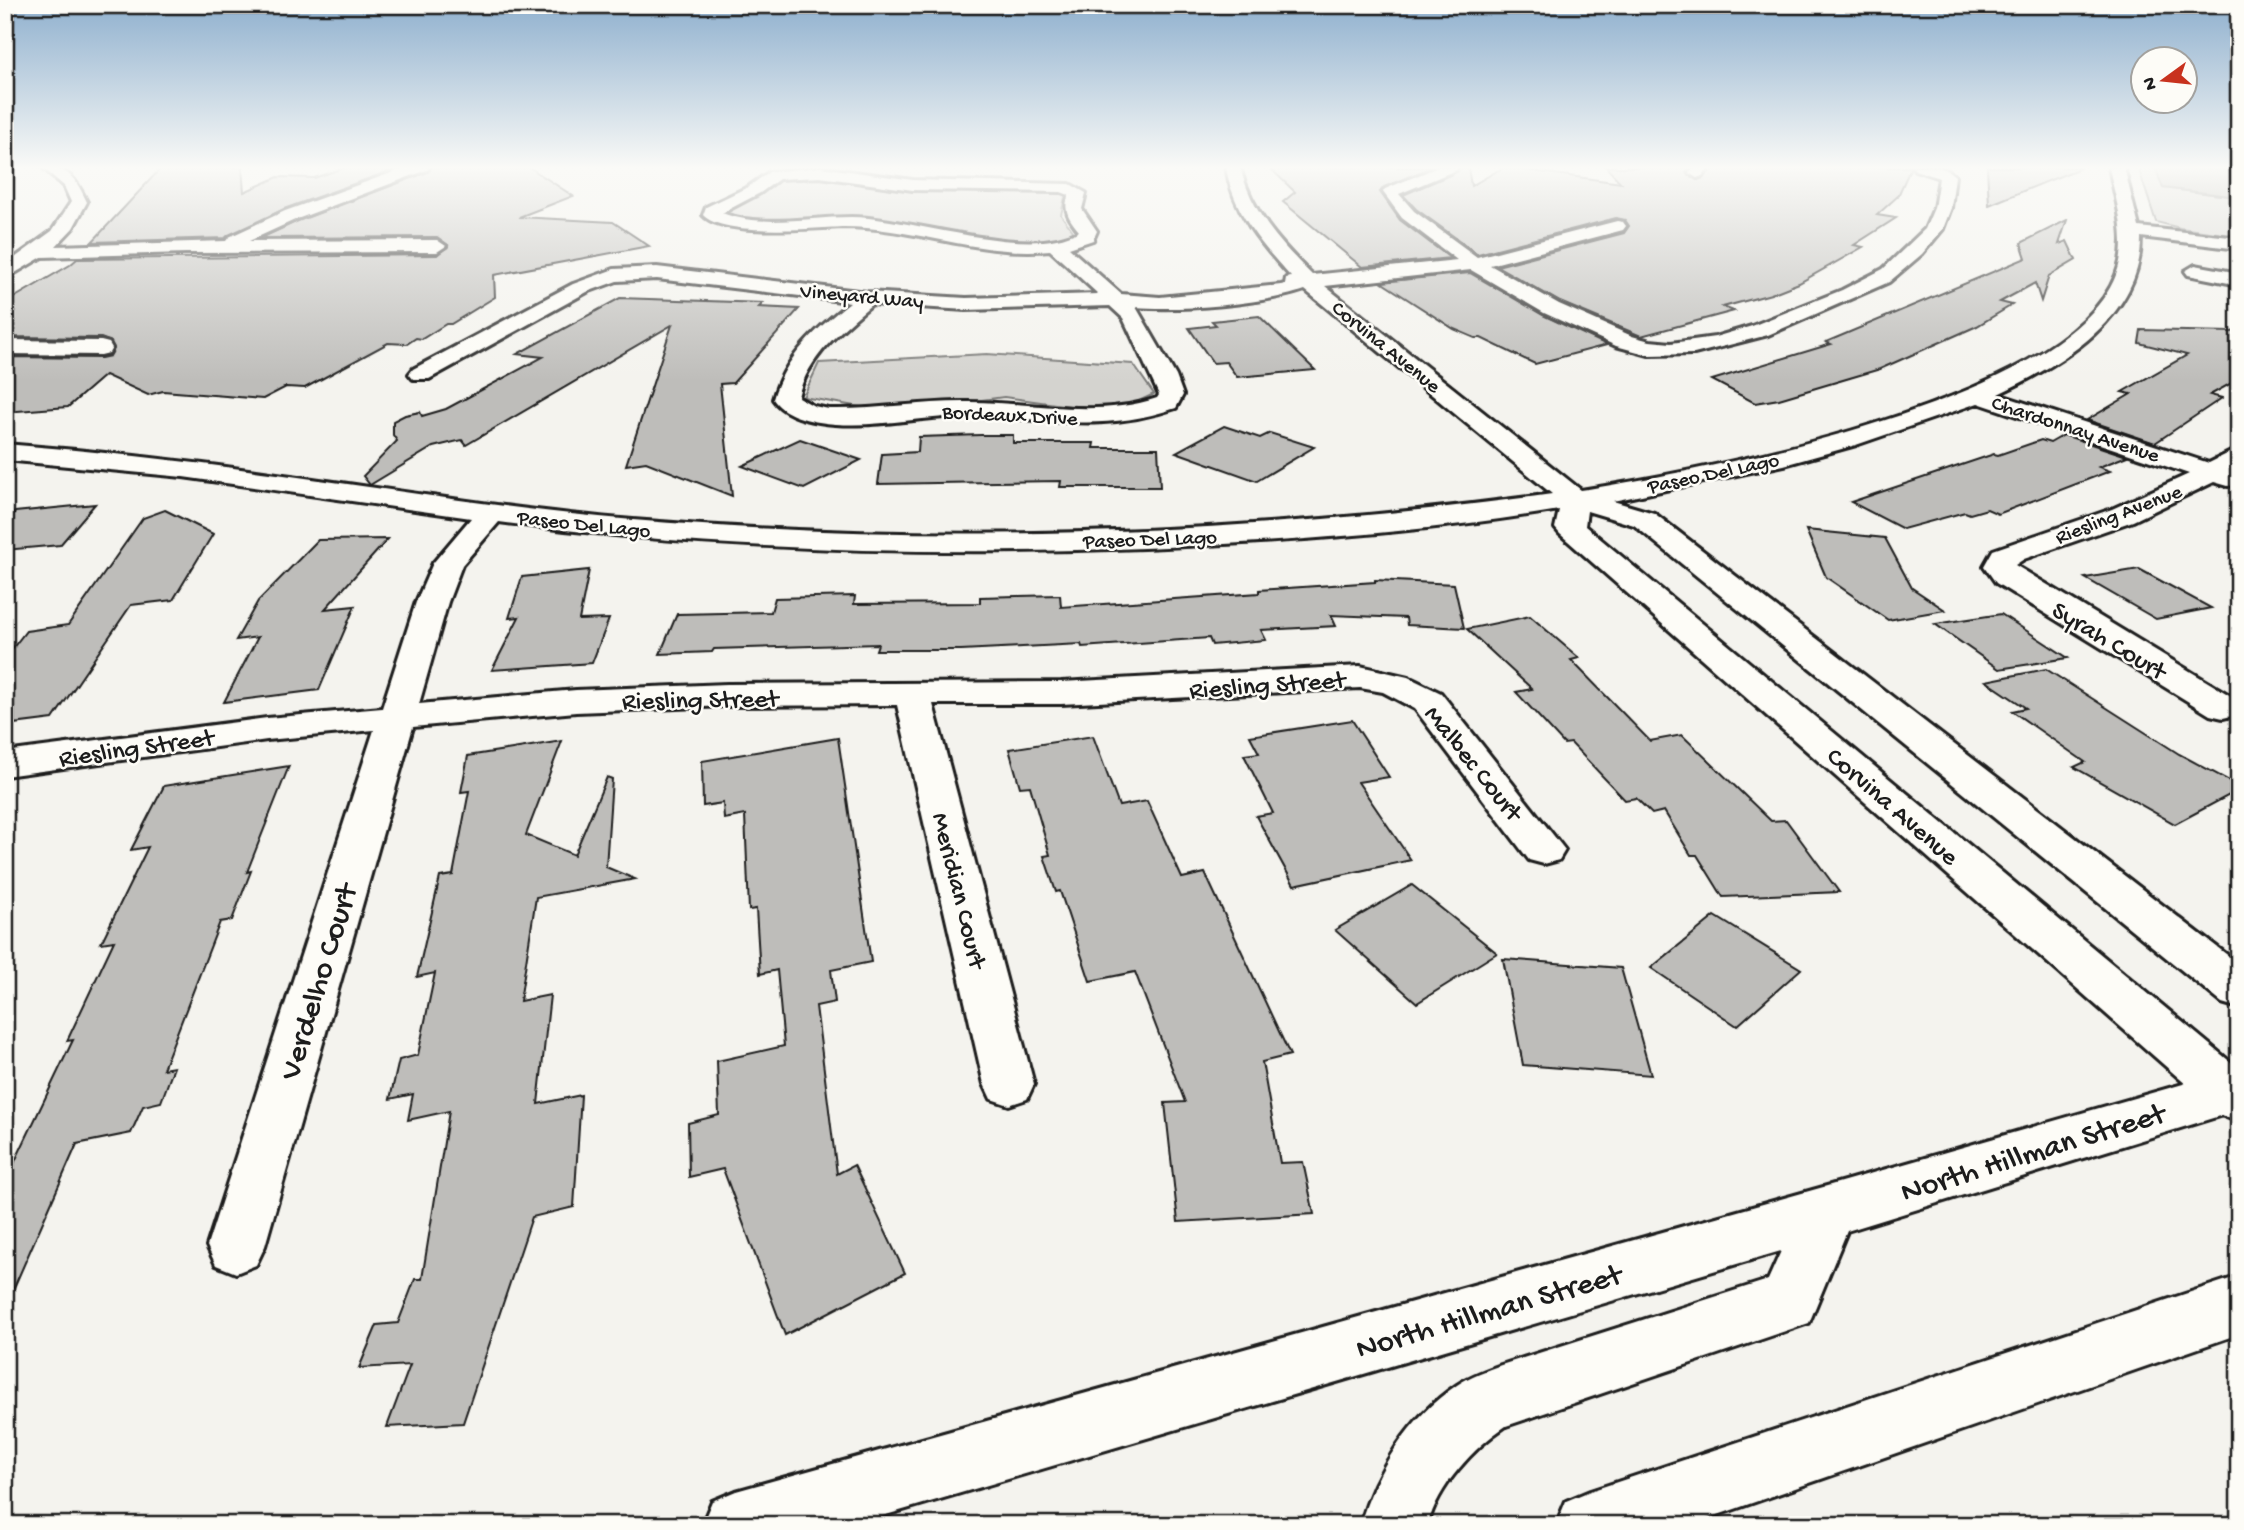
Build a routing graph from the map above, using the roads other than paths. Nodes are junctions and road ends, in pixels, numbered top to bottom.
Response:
1 (53, 238) edge
2 (242, 238) edge
3 (962, 238) edge
4 (1082, 238) edge
5 (1265, 238) edge
6 (1438, 238) edge
7 (1570, 238) edge
8 (1926, 238) edge
9 (2132, 238) edge
10 (2193, 238) edge
11 (2239, 244) edge
12 (1055, 245) junction
13 (437, 246) dead end
14 (224, 247) junction
15 (38, 252) junction
16 (1472, 264) junction
17 (2195, 271) dead end
18 (5, 272) edge
19 (2239, 279) edge
20 (1308, 283) junction
21 (867, 298) junction
22 (1118, 300) junction
23 (5, 347) edge
24 (101, 348) dead end
25 (421, 374) dead end
26 (1978, 395) junction
27 (5, 452) edge
28 (2239, 456) edge
29 (2226, 478) edge
30 (1575, 499) junction
31 (491, 513) junction
32 (1999, 566) joint
33 (1397, 685) joint
34 (913, 696) junction
35 (2223, 707) dead end
36 (395, 716) junction
37 (5, 764) edge
38 (1545, 850) dead end
39 (2239, 990) edge
40 (1009, 1084) dead end
41 (2235, 1094) edge
42 (1827, 1212) junction
43 (236, 1245) dead end
44 (2239, 1305) edge
45 (736, 1525) edge
46 (1394, 1525) edge
47 (1590, 1525) edge

1 - 15 street
2 - 14 street
3 - 12 street
4 - 12 street
5 - 20 street, Corvina Avenue
6 - 16 street
7 - 16 street, Vineyard Way
8 - 16 street
9 - 26 street, Paseo Del Lago
10 - 11 street
12 - 22 street, Bordeaux Drive
13 - 14 street
14 - 15 street
15 - 18 street
16 - 20 street, Vineyard Way
17 - 19 street
20 - 22 street, Vineyard Way
20 - 30 street, Corvina Avenue
21 - 22 street, Vineyard Way
21 - 22 street, Bordeaux Drive
21 - 25 street, Vineyard Way
23 - 24 street
26 - 29 street, Chardonnay Avenue
26 - 30 street, Paseo Del Lago
27 - 31 street, Paseo Del Lago
28 - 29 street, Riesling Avenue
29 - 32 street, Riesling Avenue
30 - 31 street, Paseo Del Lago
30 - 39 street, Corvina Avenue
30 - 41 street, Corvina Avenue
31 - 36 street, Verdelho Court
32 - 35 street, Syrah Court
33 - 34 street, Riesling Street
33 - 38 street, Malbec Court
34 - 36 street, Riesling Street
34 - 40 street, Meridian Court
36 - 37 street, Riesling Street
36 - 43 street, Verdelho Court
41 - 42 street, North Hillman Street
42 - 45 street, North Hillman Street
42 - 46 street
44 - 47 street

